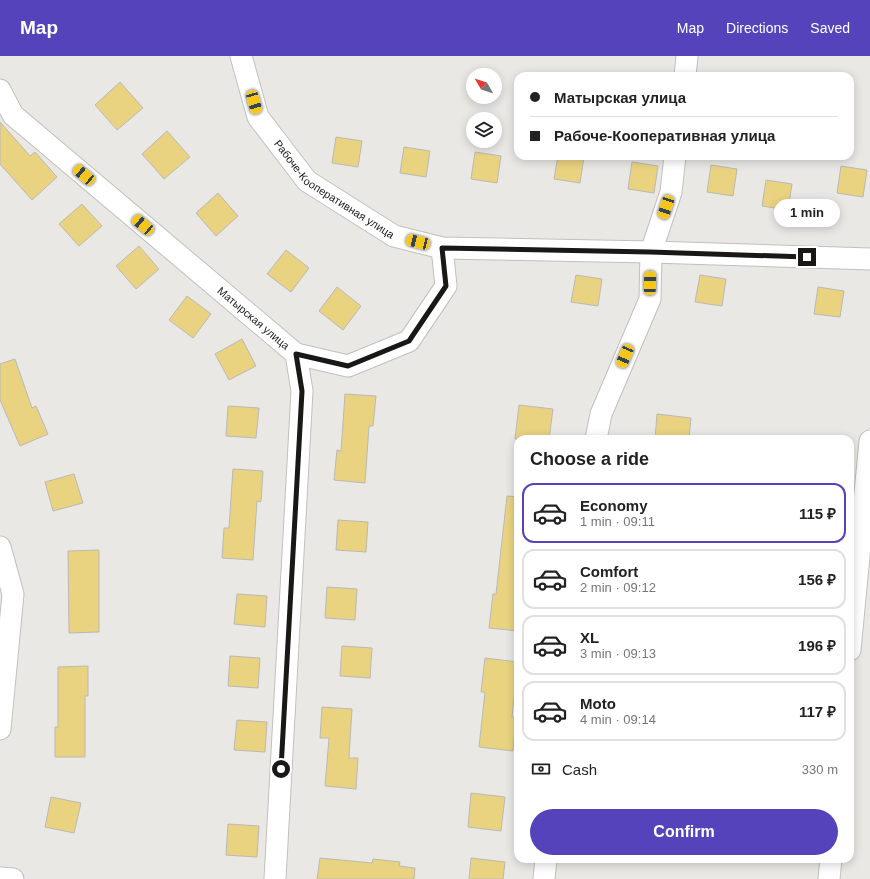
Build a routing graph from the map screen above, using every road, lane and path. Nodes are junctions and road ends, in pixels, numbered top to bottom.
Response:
1 (241, 56) edge
2 (687, 56) edge
3 (685, 72) edge
4 (0, 90) edge
5 (675, 160) edge
6 (442, 248) junction
7 (650, 252) junction
8 (870, 259) edge
9 (296, 354) junction
10 (597, 435) edge
11 (870, 441) edge
12 (0, 547) edge
13 (854, 608) edge
14 (0, 729) edge
15 (546, 863) edge
16 (831, 863) edge
17 (0, 878) edge
18 (12, 879) edge
19 (275, 879) edge
20 (544, 879) edge
21 (829, 879) edge

1 - 6 street, Рабоче-Кооперативная улица
2 - 3 street
4 - 9 street, Матырская улица
5 - 7 street
6 - 7 street, Рабоче-Кооперативная улица
6 - 9 street
7 - 8 street, Рабоче-Кооперативная улица
7 - 10 street
9 - 19 street, Матырская улица
11 - 13 street
12 - 14 street
15 - 20 street
16 - 21 street
17 - 18 street

